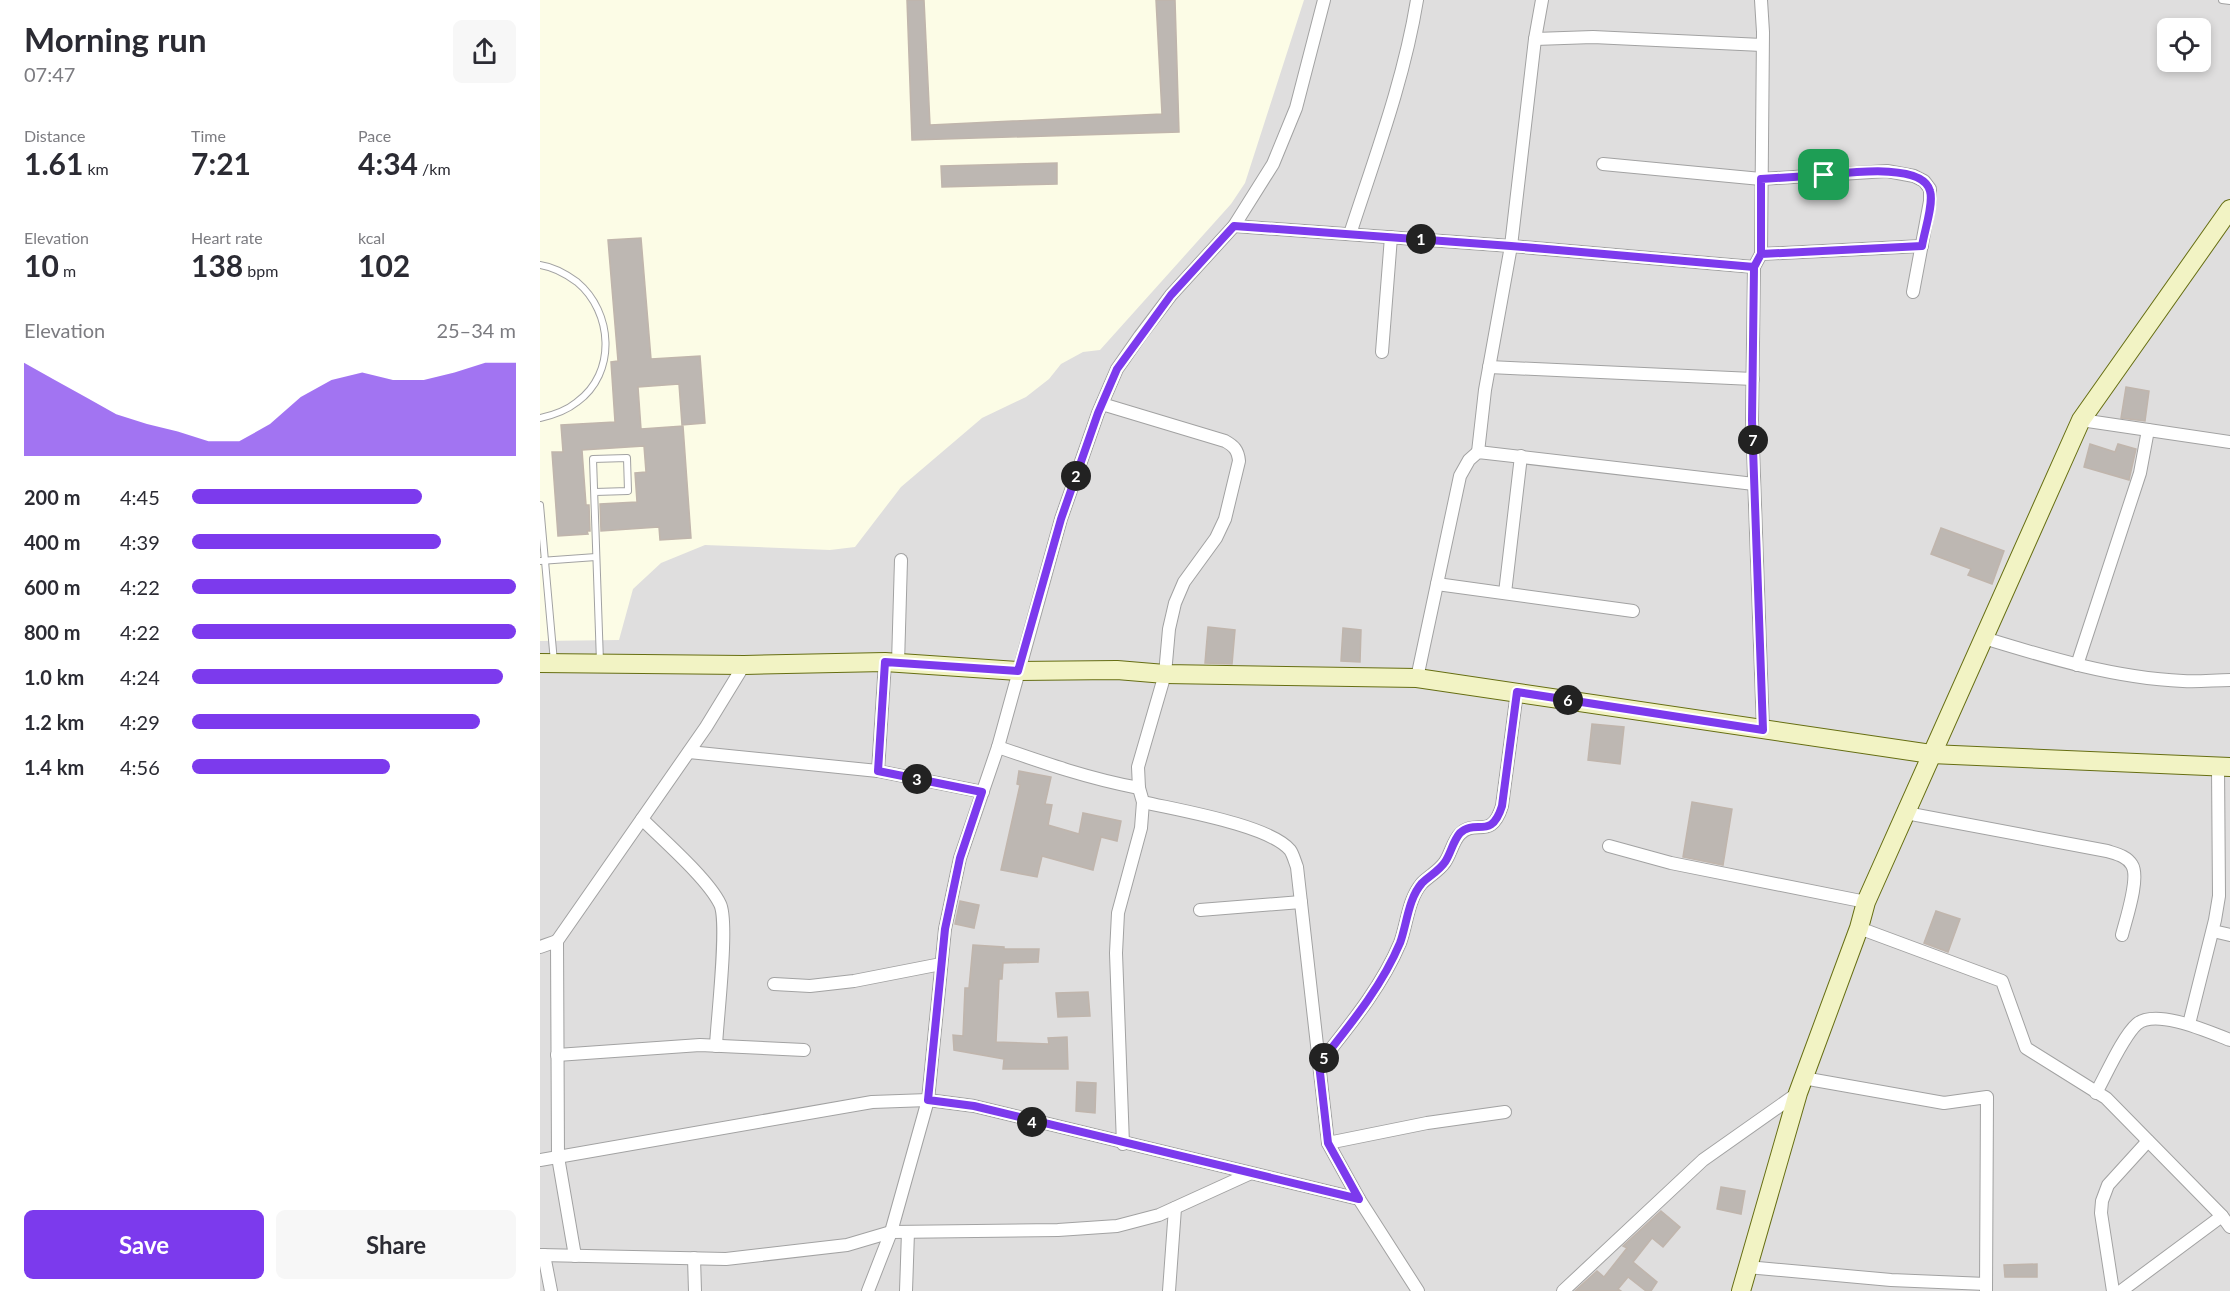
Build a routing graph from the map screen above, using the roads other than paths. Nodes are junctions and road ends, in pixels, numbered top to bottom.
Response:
1 (1324, 0) edge
2 (1417, 0) edge
3 (1542, 0) edge
4 (1761, 0) edge
5 (2222, 0) edge
6 (2230, 1) edge
7 (1535, 39) junction
8 (1762, 45) junction
9 (1603, 164) dead end
10 (1761, 179) junction
11 (2230, 209) edge
12 (1234, 226) junction
13 (1350, 234) junction
14 (1392, 237) junction
15 (1511, 246) junction
16 (1922, 246) junction
17 (1761, 254) junction
18 (540, 265) edge
19 (1754, 267) junction
20 (1913, 292) dead end
21 (1382, 352) dead end
22 (1489, 367) junction
23 (1753, 379) junction
24 (1102, 404) junction
25 (540, 418) edge
26 (2081, 420) junction
27 (2148, 430) junction
28 (2230, 442) edge
29 (1478, 452) junction
30 (1521, 456) junction
31 (1754, 484) junction
32 (595, 492) junction
33 (540, 506) edge
34 (596, 558) junction
35 (901, 560) dead end
36 (542, 561) edge
37 (1437, 584) junction
38 (1505, 593) junction
39 (1633, 611) dead end
40 (1984, 638) junction
41 (600, 662) junction
42 (891, 662) junction
43 (547, 663) edge
44 (744, 665) junction
45 (2077, 665) junction
46 (1018, 671) junction
47 (1165, 674) junction
48 (1417, 678) junction
49 (2230, 680) edge
50 (1517, 692) junction
51 (1763, 730) junction
52 (998, 747) junction
53 (689, 752) junction
54 (1931, 754) junction
55 (2224, 767) edge
56 (878, 771) junction
57 (1139, 788) junction
58 (982, 792) junction
59 (1143, 802) junction
60 (1906, 813) junction
61 (642, 819) junction
62 (1609, 846) dead end
63 (1301, 902) junction
64 (1866, 902) junction
65 (1200, 910) dead end
66 (1859, 928) junction
67 (2212, 931) junction
68 (2122, 935) dead end
69 (2230, 935) edge
70 (557, 941) junction
71 (540, 947) edge
72 (941, 964) junction
73 (774, 984) dead end
74 (2189, 1024) junction
75 (2230, 1040) edge
76 (716, 1046) junction
77 (804, 1050) dead end
78 (557, 1056) junction
79 (1319, 1064) junction
80 (1801, 1085) junction
81 (2096, 1093) junction
82 (928, 1100) junction
83 (1505, 1112) dead end
84 (2148, 1141) junction
85 (1328, 1143) junction
86 (1123, 1144) junction
87 (558, 1157) junction
88 (540, 1160) edge
89 (1249, 1174) junction
90 (1359, 1199) junction
91 (1175, 1208) junction
92 (2222, 1216) junction
93 (2230, 1227) edge
94 (908, 1232) junction
95 (891, 1233) junction
96 (542, 1255) edge
97 (575, 1256) junction
98 (694, 1258) junction
99 (1747, 1267) junction
100 (1986, 1287) edge
101 (1411, 1289) edge
102 (551, 1291) edge
103 (694, 1291) edge
104 (868, 1291) edge
105 (906, 1291) edge
106 (1169, 1291) edge
107 (1563, 1291) edge
108 (1741, 1291) edge
109 (2113, 1291) edge
110 (2121, 1291) edge

1 - 12 street
2 - 13 street
3 - 7 street
4 - 8 street
5 - 6 lane
7 - 8 street
7 - 15 street
8 - 10 street
9 - 10 street
10 - 16 street
10 - 17 street
11 - 26 street
12 - 13 street
12 - 24 street
13 - 14 street
14 - 15 street
14 - 21 street
15 - 19 street
15 - 22 street
16 - 17 street
16 - 20 street
17 - 19 street
18 - 25 lane
19 - 23 street
22 - 23 street
22 - 29 street
23 - 31 street
24 - 46 street
24 - 47 street
26 - 27 street
26 - 40 street
27 - 28 street
27 - 45 street
29 - 30 street
29 - 37 street
30 - 31 street
30 - 38 street
31 - 51 street
32 - 32 lane
32 - 34 lane
33 - 36 lane
34 - 36 lane
34 - 41 lane
35 - 42 street
36 - 43 lane
37 - 38 street
37 - 48 street
38 - 39 street
40 - 45 street
40 - 54 street
41 - 43 street
41 - 44 street
42 - 44 street
42 - 46 street
42 - 56 street
44 - 53 street
45 - 49 street
46 - 47 street
46 - 52 street
47 - 48 street
47 - 57 street
48 - 50 street
50 - 51 street
50 - 79 street
51 - 54 street
52 - 57 street
52 - 58 street
53 - 56 street
53 - 61 street
54 - 55 street
54 - 60 street
55 - 67 street
56 - 58 street
57 - 59 street
58 - 72 street
59 - 63 street
59 - 86 street
60 - 64 street
60 - 68 street
61 - 70 street
61 - 76 street
62 - 64 street
63 - 65 street
63 - 79 street
64 - 66 street
66 - 80 street
66 - 81 street
67 - 69 street
67 - 74 street
70 - 71 street
70 - 78 street
72 - 73 street
72 - 82 street
74 - 75 street
74 - 81 street
76 - 77 street
76 - 78 street
78 - 87 street
79 - 85 street
80 - 99 street
80 - 100 street
80 - 107 street
81 - 84 street
82 - 86 street
82 - 87 street
82 - 95 street
83 - 85 street
84 - 92 street
84 - 109 street
85 - 90 street
86 - 89 street
87 - 88 street
87 - 97 street
89 - 90 street
89 - 91 street
90 - 101 street
91 - 94 street
91 - 106 street
92 - 93 street
92 - 110 street
94 - 95 street
94 - 105 street
95 - 98 street
95 - 104 street
96 - 97 street
96 - 102 street
97 - 98 street
98 - 103 street
99 - 100 street
99 - 108 street

